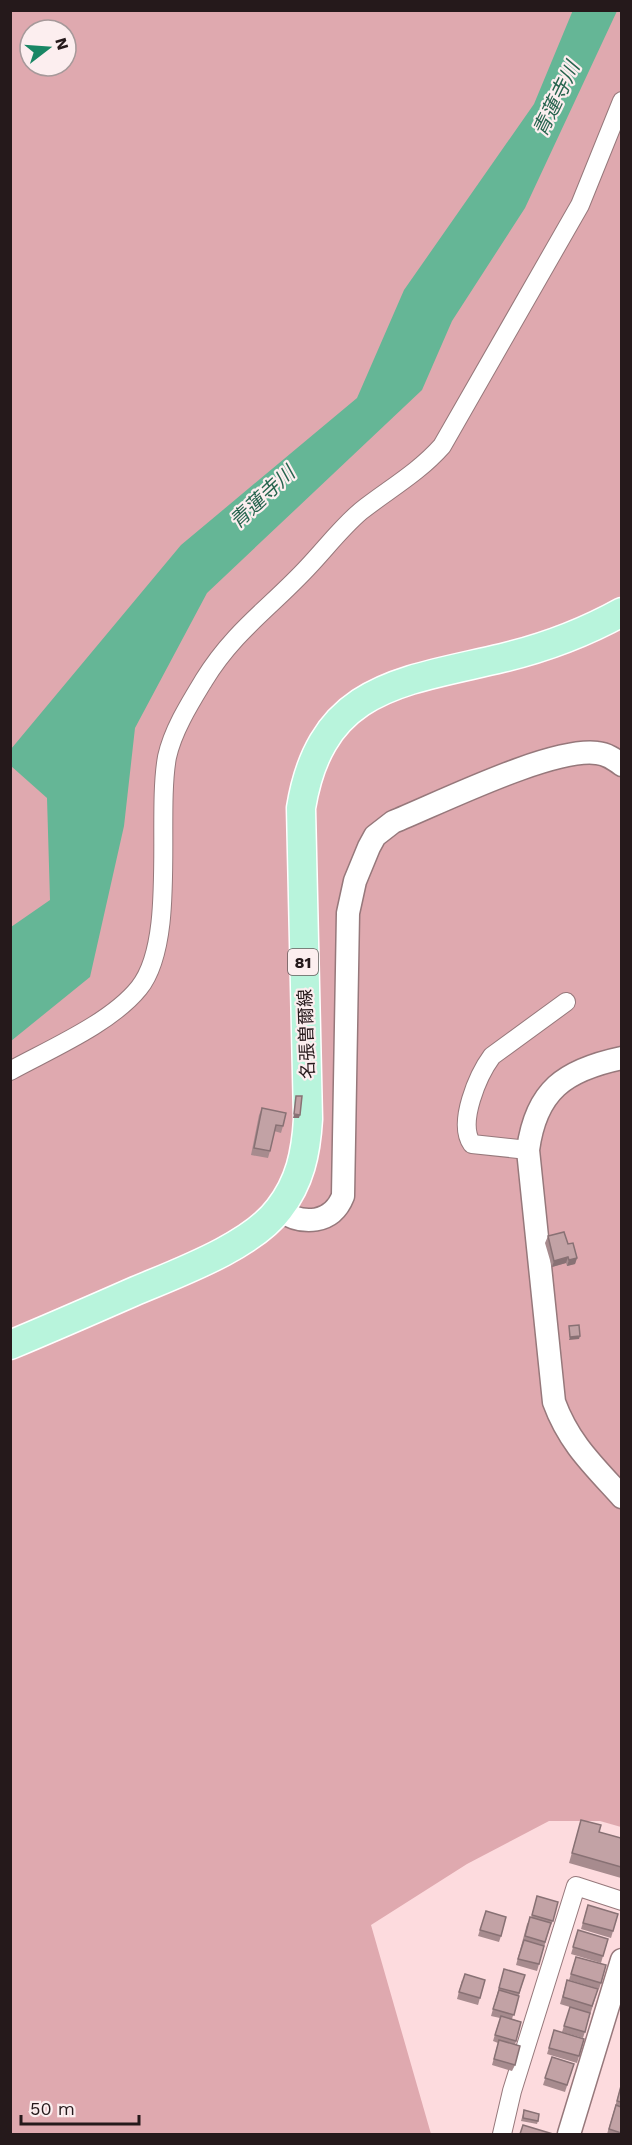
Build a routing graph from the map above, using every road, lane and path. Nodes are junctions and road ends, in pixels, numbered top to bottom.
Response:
1 (621, 101) edge
2 (621, 612) edge
3 (621, 765) edge
4 (566, 1002) dead end
5 (621, 1058) edge
6 (10, 1071) edge
7 (528, 1150) junction
8 (279, 1210) junction
9 (10, 1346) edge
10 (621, 1497) edge
11 (621, 1901) edge
12 (621, 1960) edge
13 (502, 2134) edge
14 (569, 2134) edge

1 - 6 street
2 - 8 main road, 名張曽爾線 / 81
3 - 8 street
4 - 7 street
5 - 7 street
7 - 10 street
8 - 9 main road, 名張曽爾線 / 81
11 - 13 street
12 - 14 street

